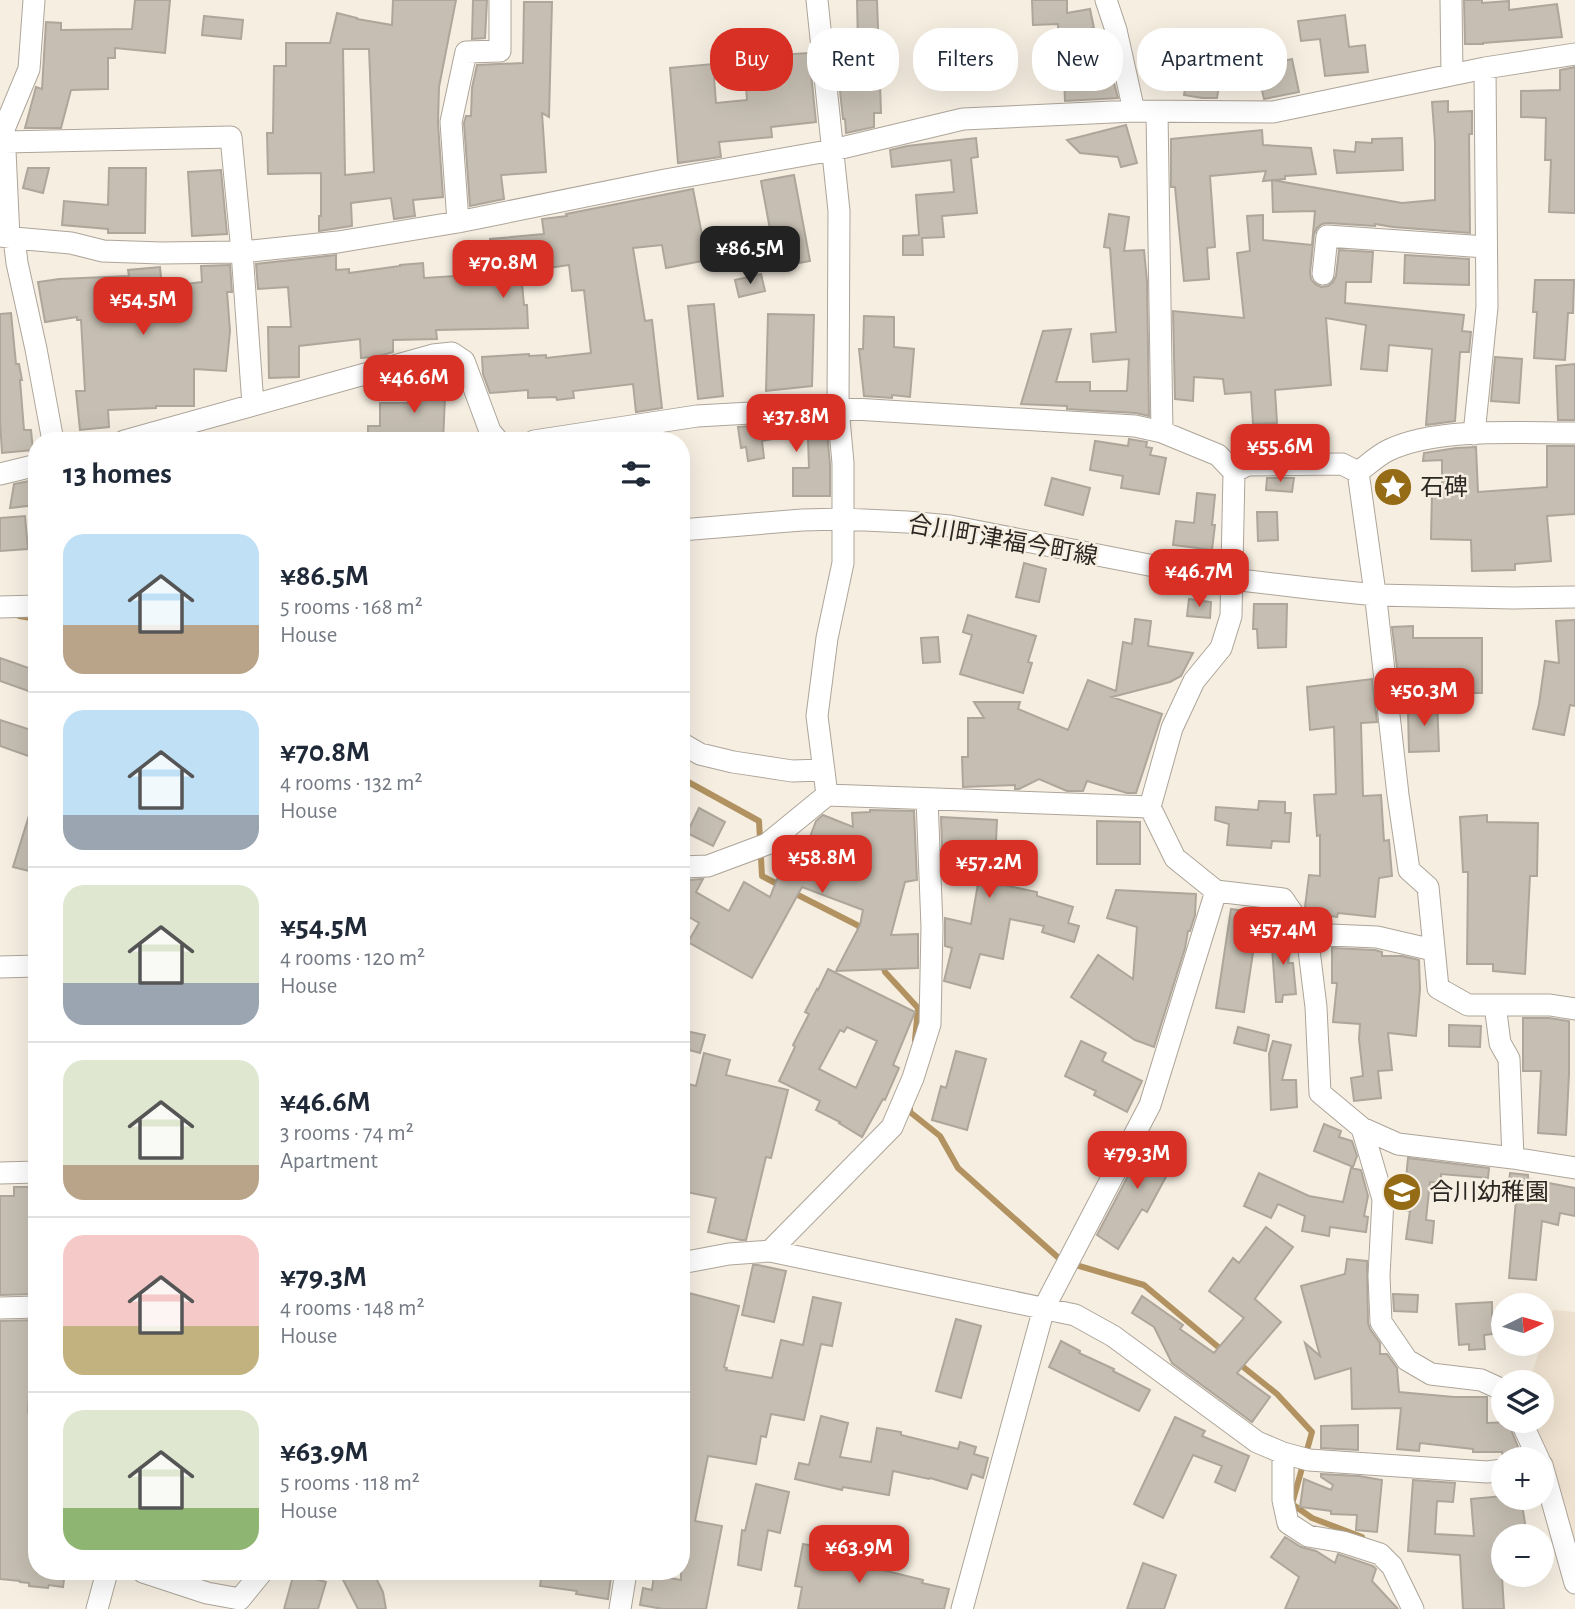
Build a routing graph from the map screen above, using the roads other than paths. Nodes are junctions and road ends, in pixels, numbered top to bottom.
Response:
1 (34, 0) edge
2 (500, 0) edge
3 (817, 0) edge
4 (1106, 0) edge
5 (1451, 0) edge
6 (1575, 54) edge
7 (1485, 68) junction
8 (1452, 74) junction
9 (1134, 111) junction
10 (1157, 112) junction
11 (3, 132) edge
12 (833, 150) junction
13 (458, 222) junction
14 (8, 237) edge
15 (1486, 247) junction
16 (242, 252) junction
17 (1323, 274) dead end
18 (253, 405) junction
19 (838, 408) junction
20 (51, 432) edge
21 (156, 432) edge
22 (491, 432) edge
23 (604, 432) edge
24 (1162, 432) junction
25 (1474, 433) junction
26 (1575, 433) edge
27 (28, 467) edge
28 (1234, 472) junction
29 (1358, 472) junction
30 (0, 474) edge
31 (843, 519) junction
32 (690, 529) edge
33 (1232, 579) junction
34 (1376, 594) junction
35 (1575, 597) edge
36 (28, 606) edge
37 (0, 607) edge
38 (690, 748) edge
39 (824, 770) junction
40 (827, 795) junction
41 (927, 799) junction
42 (1150, 807) junction
43 (690, 867) edge
44 (1216, 891) junction
45 (1307, 934) junction
46 (1433, 950) junction
47 (28, 966) edge
48 (0, 967) edge
49 (1495, 1005) junction
50 (1575, 1009) edge
51 (1362, 1128) junction
52 (1513, 1158) junction
53 (1575, 1168) edge
54 (0, 1172) edge
55 (28, 1172) edge
56 (770, 1251) junction
57 (690, 1261) edge
58 (28, 1307) edge
59 (0, 1308) edge
60 (1044, 1308) junction
61 (1491, 1385) edge
62 (1283, 1453) junction
63 (1491, 1472) edge
64 (1554, 1508) edge
65 (105, 1580) edge
66 (164, 1580) edge
67 (255, 1580) edge
68 (625, 1580) edge
69 (1575, 1583) edge
70 (97, 1609) edge
71 (620, 1609) edge
72 (962, 1609) edge
73 (1413, 1609) edge

1 - 11 street
2 - 13 street
3 - 12 street
4 - 9 street
5 - 8 street
6 - 7 street
7 - 8 street
7 - 15 street
8 - 10 street
9 - 10 street
9 - 12 street
10 - 24 street
11 - 14 street
11 - 16 street
12 - 13 street
12 - 19 street
13 - 16 street
14 - 16 street
14 - 20 street
15 - 17 street
15 - 25 street
16 - 18 street
18 - 21 street
18 - 22 street
19 - 23 street
19 - 24 street
19 - 31 street
24 - 28 street
25 - 26 street
25 - 29 street
27 - 30 street
28 - 29 street
28 - 33 street
29 - 34 street
31 - 32 street, 合川町津福今町線
31 - 33 street, 合川町津福今町線
31 - 39 street
33 - 34 street, 合川町津福今町線
33 - 42 street
34 - 35 street, 合川町津福今町線
34 - 46 street
36 - 37 street
38 - 39 street
39 - 40 street
40 - 41 street
40 - 43 street
41 - 42 street
41 - 56 street
42 - 44 street
44 - 45 street
44 - 60 street
45 - 46 street
45 - 51 street
46 - 49 street
47 - 48 street
49 - 50 street
49 - 52 street
51 - 52 street
51 - 61 street
52 - 53 street
54 - 55 street
56 - 57 street
56 - 60 street
58 - 59 street
60 - 62 street
60 - 72 street
62 - 63 street
62 - 73 street
64 - 69 street
65 - 70 street
66 - 67 street
68 - 71 street

